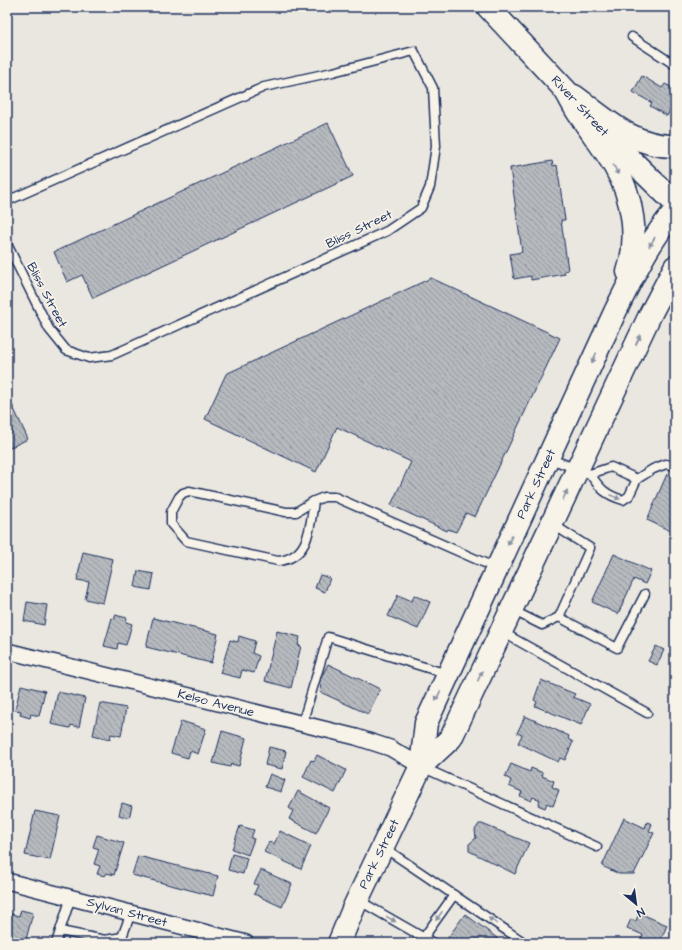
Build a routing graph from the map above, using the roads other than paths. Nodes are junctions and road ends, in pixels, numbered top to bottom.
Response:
1 (488, 7) edge
2 (632, 37) dead end
3 (675, 65) edge
4 (565, 90) junction
5 (675, 146) edge
6 (7, 201) edge
7 (675, 204) edge
8 (675, 211) edge
9 (7, 244) edge
10 (675, 267) edge
11 (615, 312) junction
12 (548, 458) junction
13 (675, 466) edge
14 (584, 472) junction
15 (637, 479) junction
16 (314, 501) junction
17 (551, 524) junction
18 (497, 568) junction
19 (645, 594) dead end
20 (511, 610) junction
21 (559, 617) junction
22 (501, 632) junction
23 (7, 651) edge
24 (448, 674) junction
25 (646, 713) dead end
26 (302, 724) junction
27 (421, 766) junction
28 (383, 846) junction
29 (597, 847) dead end
30 (7, 881) edge
31 (454, 895) junction
32 (71, 897) junction
33 (357, 900) junction
34 (131, 913) junction
35 (60, 931) junction
36 (424, 937) junction
37 (125, 940) edge
38 (105, 941) edge
39 (56, 943) edge
40 (246, 943) edge
41 (338, 943) edge
42 (433, 943) edge
43 (525, 943) edge

1 - 4 main road, River Street
2 - 3 lane
4 - 5 main road
4 - 7 main road, River Street
4 -> 11 main road
6 - 9 lane, Bliss Street
8 -> 11 main road, Park Street
14 -> 10 main road, Park Street
11 -> 12 main road, Park Street
12 - 14 lane
12 -> 18 main road, Park Street
13 - 15 lane
14 - 15 lane
14 -> 15 lane
17 -> 14 main road, Park Street
16 - 16 lane
16 - 18 lane
17 - 20 main road, Park Street
17 - 21 lane
18 - 24 main road, Park Street
19 - 21 lane
20 - 21 lane
20 - 22 main road, Park Street
22 - 25 lane
27 -> 22 main road, Park Street
23 - 26 street, Kelso Avenue
24 - 26 lane
24 -> 27 main road, Park Street
26 - 27 street, Kelso Avenue
27 - 28 main road, Park Street
27 - 29 lane
28 - 31 lane
28 - 33 main road, Park Street
30 - 32 street, Sylvan Street
31 -> 36 lane
43 -> 31 lane
32 - 34 street, Sylvan Street
32 - 35 lane
33 -> 36 lane
33 - 41 main road, Park Street
34 - 37 lane
34 - 40 street, Sylvan Street
35 - 38 lane
35 - 39 lane
36 - 42 lane
37 - 38 lane

